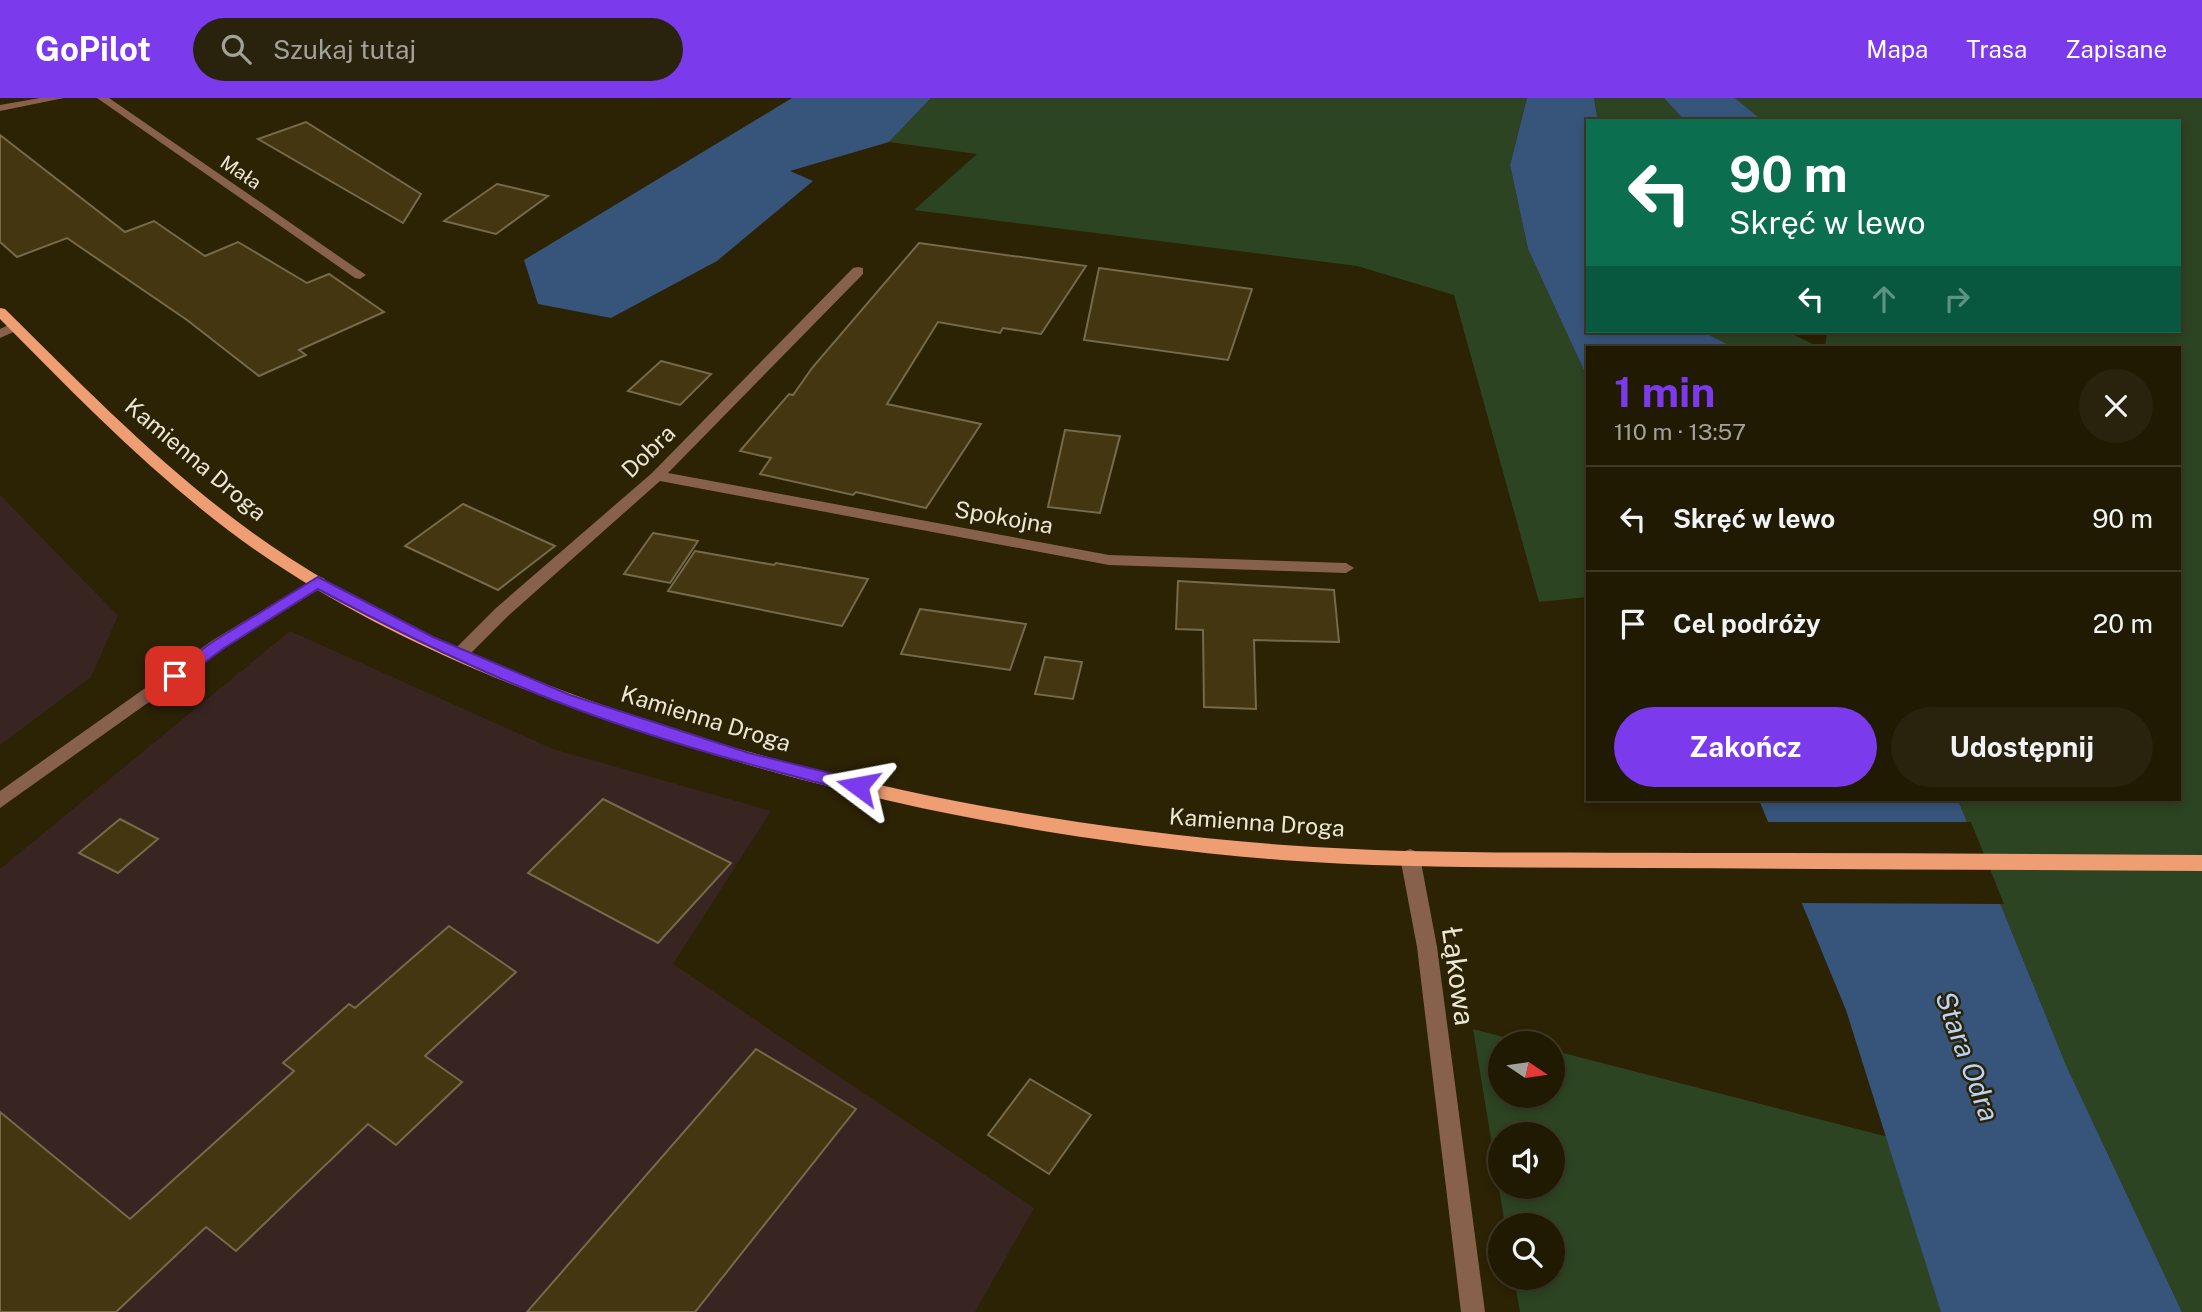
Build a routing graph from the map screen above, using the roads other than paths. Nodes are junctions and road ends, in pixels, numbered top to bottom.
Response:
1 (59, 98) edge
2 (102, 98) edge
3 (0, 108) edge
4 (858, 271) dead end
5 (360, 275) dead end
6 (0, 312) edge
7 (7, 330) edge
8 (657, 476) junction
9 (1346, 568) dead end
10 (318, 582) junction
11 (460, 654) junction
12 (0, 801) edge
13 (1410, 857) junction
14 (2202, 863) edge
15 (1473, 1312) edge

1 - 3 street
2 - 5 street, Mała
4 - 8 street, Dobra
6 - 7 main road, Kamienna Droga
7 - 10 main road, Kamienna Droga
8 - 9 street, Spokojna
8 - 11 street, Dobra
10 - 11 main road, Kamienna Droga
10 - 12 street
11 - 13 main road, Kamienna Droga
13 - 14 main road, Kamienna Droga
13 - 15 street, Łąkowa

